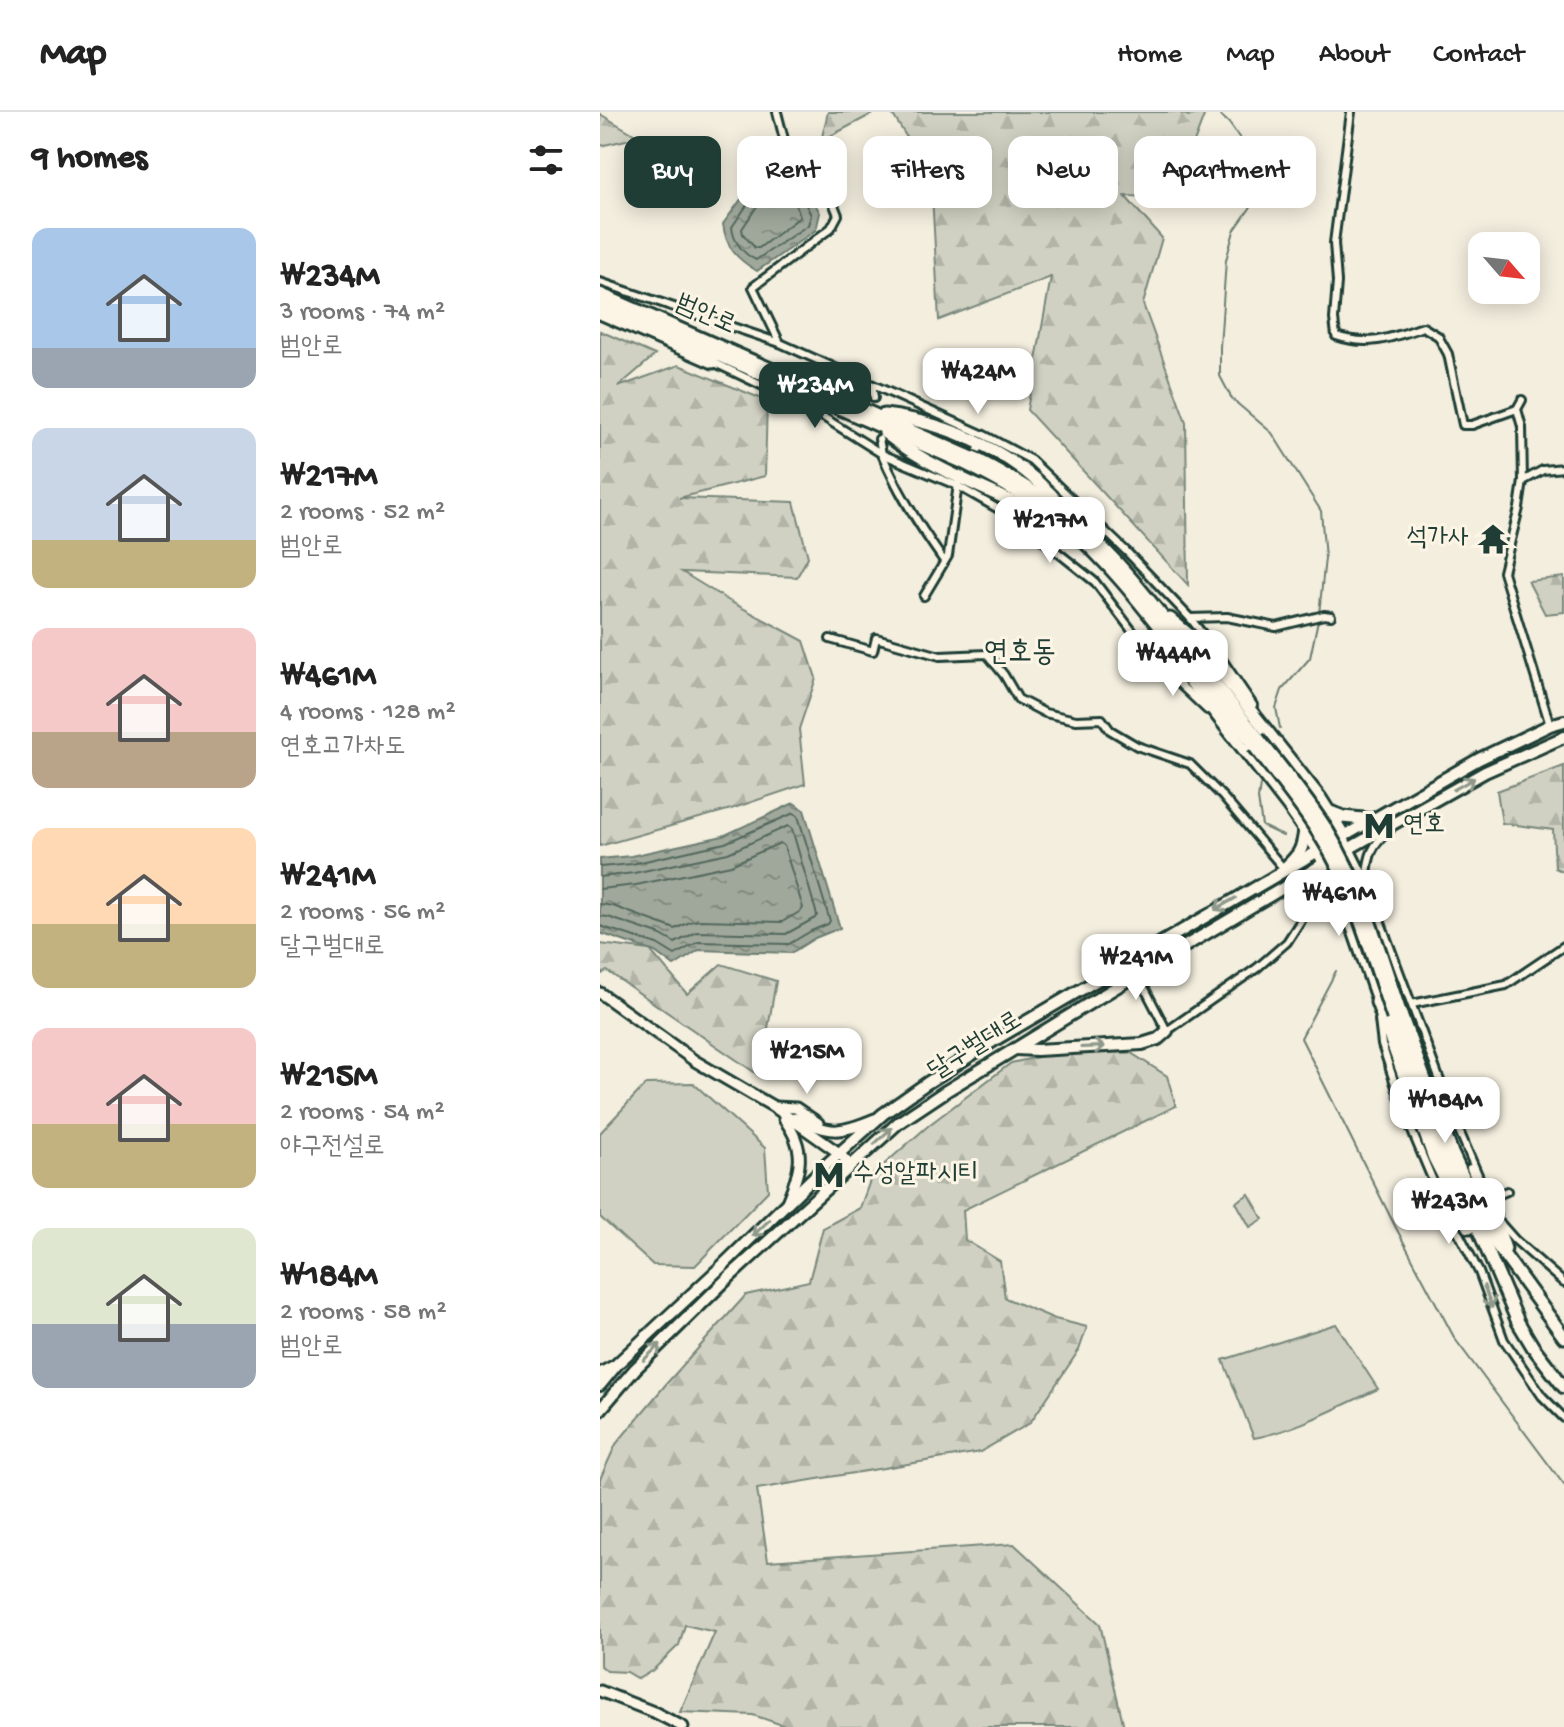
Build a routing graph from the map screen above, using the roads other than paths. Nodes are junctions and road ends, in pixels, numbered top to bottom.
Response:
1 (777, 112) edge
2 (1351, 112) edge
3 (600, 284) edge
4 (600, 294) edge
5 (600, 303) edge
6 (600, 313) edge
7 (780, 343) junction
8 (715, 363) junction
9 (872, 385) junction
10 (811, 392) junction
11 (874, 398) tunnel mouth
12 (1522, 400) dead end
13 (1517, 409) junction
14 (872, 418) junction
15 (879, 439) tunnel mouth
16 (985, 440) junction
17 (882, 454) junction
18 (1564, 468) edge
19 (1523, 481) junction
20 (958, 482) junction
21 (1074, 527) junction
22 (944, 561) junction
23 (924, 596) dead end
24 (1148, 605) junction
25 (1327, 616) dead end
26 (1190, 618) junction
27 (830, 639) dead end
28 (1564, 721) edge
29 (1550, 725) junction
30 (1228, 729) junction
31 (1564, 737) edge
32 (1278, 745) junction
33 (1422, 806) junction
34 (1329, 811) junction
35 (1373, 820) junction
36 (1305, 829) junction
37 (1344, 836) junction
38 (1350, 848) junction
39 (1318, 850) junction
40 (1324, 863) junction
41 (1284, 869) junction
42 (1297, 879) junction
43 (1366, 882) junction
44 (1317, 888) junction
45 (1369, 890) junction
46 (1342, 901) junction
47 (1349, 920) junction
48 (1383, 927) junction
49 (1564, 946) edge
50 (1130, 960) junction
51 (1138, 975) junction
52 (600, 993) edge
53 (1377, 1002) junction
54 (1412, 1004) junction
55 (1397, 1016) junction
56 (1167, 1031) junction
57 (1015, 1049) junction
58 (775, 1109) junction
59 (878, 1118) junction
60 (839, 1153) junction
61 (851, 1166) junction
62 (1507, 1191) dead end
63 (1488, 1199) junction
64 (787, 1203) junction
65 (1486, 1249) junction
66 (1510, 1265) junction
67 (1564, 1283) edge
68 (1564, 1337) edge
69 (618, 1363) junction
70 (600, 1373) edge
71 (600, 1385) edge
72 (1564, 1387) edge
73 (600, 1410) edge
74 (1564, 1418) edge
75 (600, 1691) edge
76 (683, 1727) edge

1 - 7 street
2 - 13 street
3 - 7 street
3 - 10 highway
4 - 10 highway, 범안로
5 - 10 highway, 범안로
6 - 8 highway
7 - 9 street
8 - 10 highway
8 - 17 street
9 - 11 street
9 - 16 street
10 - 14 highway, 범안로
12 - 13 street
13 - 19 street
14 - 16 highway
14 - 20 highway
14 - 21 highway, 범안로, bridge
15 - 17 street
16 - 20 street
16 - 21 highway
16 - 26 street
17 - 20 street
17 - 22 street
18 - 19 street
19 - 29 street
20 - 21 highway
20 - 22 street
20 - 30 street
21 - 24 highway
22 - 23 street
24 - 30 highway
24 - 32 highway
24 - 55 highway, bridge
25 - 26 street
26 - 32 street
27 - 41 street
28 - 29 main road, 달구벌대로
29 - 35 main road, 달구벌대로
30 - 36 highway
33 -> 31 main road, 달구벌대로
32 - 34 highway
33 - 38 main road, 달구벌대로
33 - 43 street
34 - 35 highway
34 - 37 highway
35 - 37 main road, 달구벌대로
36 - 39 highway
36 - 41 highway
37 - 38 street
37 - 39 main road, 달구벌대로
38 - 40 main road, 달구벌대로
38 - 43 street
39 - 40 highway
39 - 41 main road, 달구벌대로
40 - 42 main road, 달구벌대로
40 - 46 street
41 -> 50 main road, 달구벌대로
42 - 44 main road
42 - 51 main road, 달구벌대로
43 - 45 street
44 - 46 main road
44 - 56 street
45 - 46 street
45 - 48 street
46 - 47 street
47 - 48 street
47 - 53 street
48 - 54 street
49 - 54 street
50 - 51 street
50 - 59 main road, 달구벌대로
51 - 56 street
51 - 57 main road, 달구벌대로
52 - 58 main road
53 - 65 highway
53 -> 74 street
54 - 63 street
55 - 65 highway
55 - 66 highway
57 -> 56 main road
61 -> 57 main road, 달구벌대로
58 - 59 main road
58 - 60 main road
58 - 64 main road
59 - 60 main road, 달구벌대로
60 - 61 main road
60 - 64 main road, 달구벌대로
73 -> 61 main road, 달구벌대로
62 - 63 street
63 - 66 highway
63 - 67 street
64 -> 69 main road, 달구벌대로
65 - 72 highway
66 - 68 highway
69 - 70 main road
69 - 71 main road, 달구벌대로
75 - 76 main road

